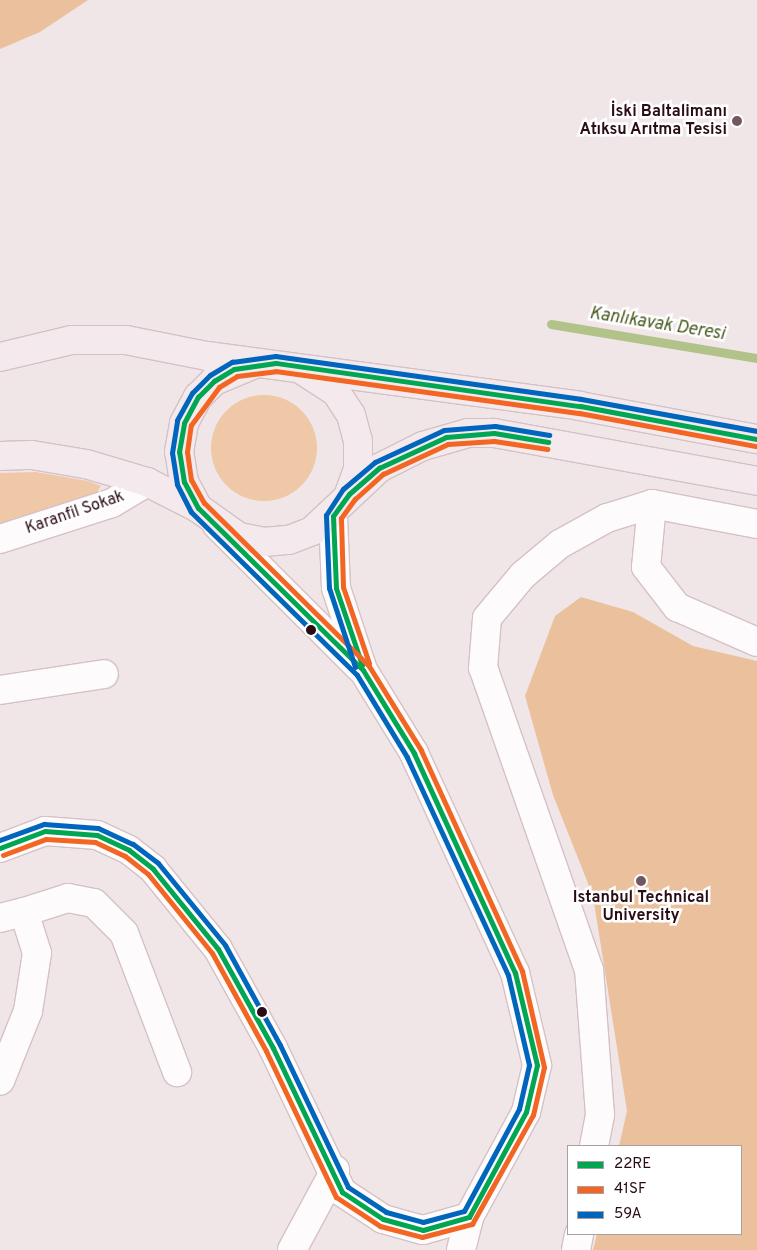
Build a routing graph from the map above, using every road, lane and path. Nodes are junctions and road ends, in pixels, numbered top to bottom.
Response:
1 (0, 357) edge
2 (256, 363) junction
3 (289, 365) junction
4 (757, 439) edge
5 (0, 456) edge
6 (757, 481) edge
7 (147, 482) junction
8 (349, 494) junction
9 (652, 504) junction
10 (208, 516) junction
11 (333, 516) junction
12 (757, 524) edge
13 (0, 539) edge
14 (757, 642) edge
15 (363, 670) junction
16 (104, 674) dead end
17 (0, 690) edge
18 (0, 848) edge
19 (12, 915) edge
20 (177, 1072) dead end
21 (0, 1081) edge
22 (594, 1145) edge
23 (335, 1170) junction
24 (469, 1217) junction
25 (579, 1235) edge
26 (416, 1240) edge
27 (292, 1250) edge
28 (461, 1250) edge
29 (576, 1250) edge

1 - 2 main road
2 - 3 main road
2 - 10 main road
3 - 4 main road
3 - 8 main road
5 - 7 main road
6 - 8 main road
7 - 10 main road
7 - 13 street, Karanfil Sokak
8 - 11 main road
9 - 12 street
9 - 14 street
9 - 22 street
10 - 11 main road
10 - 15 street
11 - 15 street
15 - 24 street
16 - 17 street
18 - 23 street
19 - 20 street
19 - 21 street
23 - 26 street
23 - 27 street
24 - 26 street
24 - 28 street
25 - 29 street

